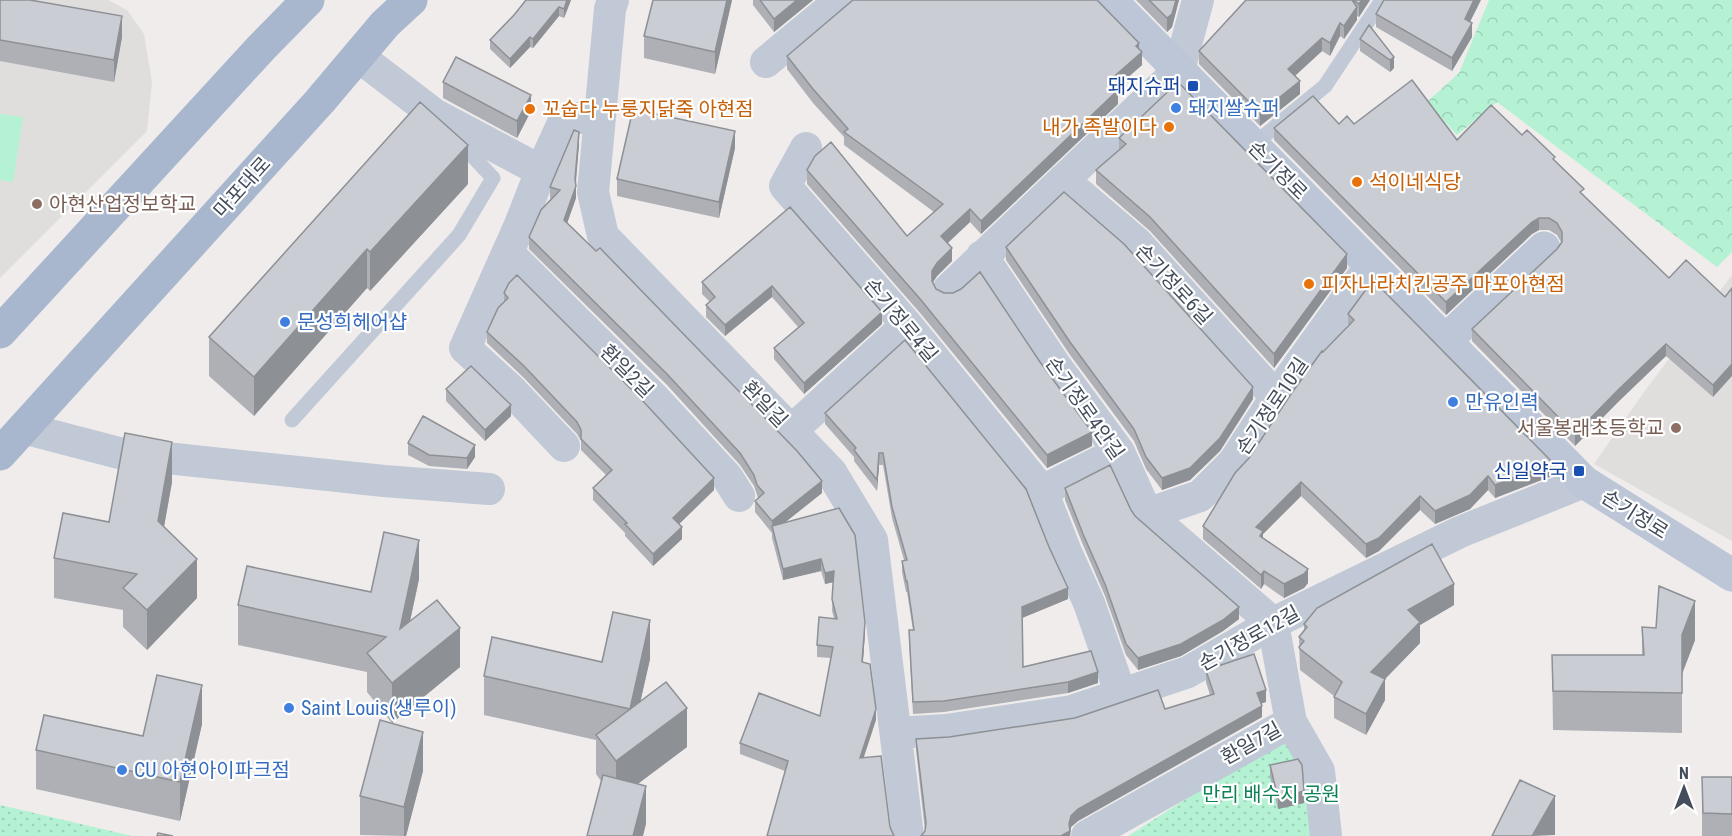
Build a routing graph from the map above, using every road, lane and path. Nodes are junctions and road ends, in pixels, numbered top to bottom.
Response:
1 (308, 0) edge
2 (411, 0) edge
3 (613, 0) edge
4 (841, 0) edge
5 (1110, 0) edge
6 (1198, 0) edge
7 (1382, 0) edge
8 (358, 56) junction
9 (766, 62) dead end
10 (1179, 70) junction
11 (434, 114) junction
12 (599, 114) junction
13 (1253, 145) junction
14 (806, 148) dead end
15 (541, 171) junction
16 (1063, 180) junction
17 (1544, 248) dead end
18 (508, 253) junction
19 (982, 256) junction
20 (1371, 265) junction
21 (949, 289) dead end
22 (907, 325) junction
23 (0, 332) edge
24 (1445, 341) junction
25 (1276, 397) junction
26 (292, 420) dead end
27 (23, 428) junction
28 (791, 431) junction
29 (564, 446) dead end
30 (1119, 452) junction
31 (0, 454) edge
32 (1584, 482) junction
33 (489, 489) dead end
34 (1042, 491) junction
35 (739, 496) dead end
36 (1147, 514) junction
37 (1732, 575) edge
38 (1273, 623) junction
39 (1121, 695) junction
40 (1291, 722) junction
41 (896, 733) junction
42 (908, 836) edge
43 (1087, 836) edge
44 (1326, 836) edge

1 - 23 main road
2 - 8 main road, 마포대로
3 - 12 street, 환일길
4 - 9 street
5 - 10 street, 손기정로
6 - 10 street
7 - 13 lane
8 - 11 street
8 - 27 main road, 마포대로
10 - 13 street, 손기정로
10 - 16 street
11 - 15 street
11 - 26 lane
12 - 15 street
12 - 28 street, 환일길
13 - 20 street, 손기정로
14 - 22 street, 손기정로4길
15 - 18 street
16 - 19 street
16 - 25 street, 손기정로6길
17 - 24 street
18 - 29 street
18 - 35 street, 환일2길
19 - 21 street
19 - 30 street, 손기정로4안길
20 - 24 street, 손기정로
20 - 25 street, 손기정로10길
22 - 28 street
22 - 34 street, 손기정로4길
24 - 32 street, 손기정로
25 - 36 street, 손기정로10길
27 - 31 main road, 마포대로
27 - 33 street
28 - 41 street, 환일길
30 - 34 street
30 - 36 street, 손기정로4안길
32 - 37 street, 손기정로
32 - 38 street, 손기정로12길
34 - 39 street, 손기정로4길
36 - 38 street, 손기정로4안길
38 - 39 street, 손기정로12길
38 - 40 street, 환일7길
39 - 41 street, 손기정로12길
40 - 43 street, 환일7길
40 - 44 street, 환일7길
41 - 42 street, 환일길

